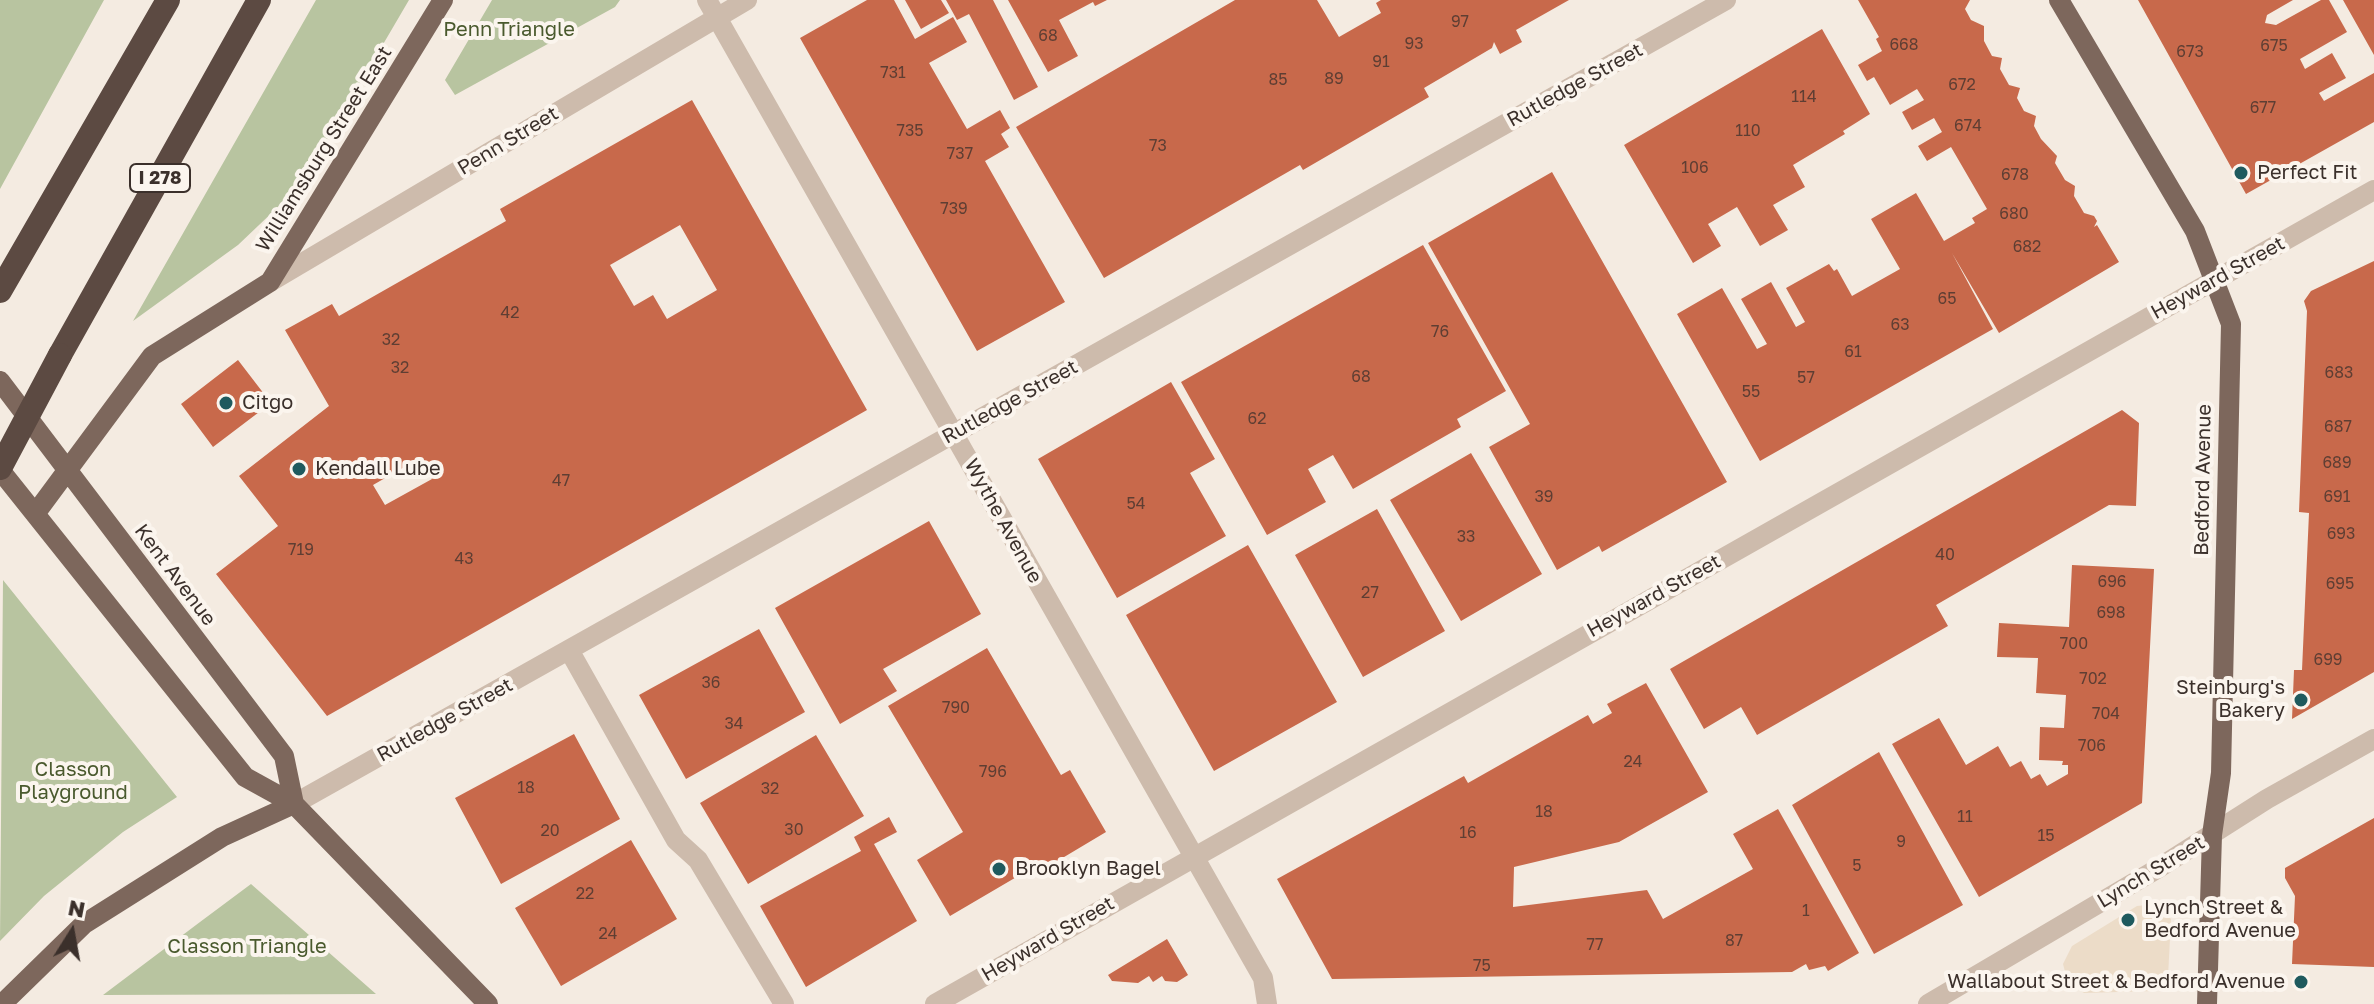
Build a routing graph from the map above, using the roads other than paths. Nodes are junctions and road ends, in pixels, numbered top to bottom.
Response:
1 (168, 0) edge
2 (259, 0) edge
3 (443, 0) edge
4 (747, 0) edge
5 (1726, 0) edge
6 (2059, 0) edge
7 (712, 9) edge
8 (2374, 190) edge
9 (2213, 280) junction
10 (270, 282) junction
11 (0, 291) edge
12 (0, 381) edge
13 (954, 434) junction
14 (0, 469) edge
15 (67, 471) junction
16 (35, 514) junction
17 (569, 650) junction
18 (2374, 739) edge
19 (294, 804) junction
20 (2212, 835) junction
21 (1191, 857) junction
22 (2, 1004) edge
23 (488, 1004) edge
24 (784, 1004) edge
25 (935, 1004) edge
26 (1267, 1004) edge
27 (1928, 1004) edge
28 (2207, 1004) edge

1 - 11 highway
2 - 14 highway, I 278, bridge
3 - 10 main road, Williamsburg Street East
4 - 7 street, Penn Street
5 - 13 street, Rutledge Street
6 - 9 main road, Bedford Avenue
7 - 10 street, Penn Street
7 - 13 street, Wythe Avenue
8 - 9 street, Heyward Street
9 - 20 main road, Bedford Avenue
9 - 21 street, Heyward Street
10 - 15 main road, Williamsburg Street East
12 - 15 main road, Kent Avenue
13 - 17 street, Rutledge Street
13 - 21 street, Wythe Avenue
14 - 16 main road
15 - 16 main road, Williamsburg Street East
15 - 19 main road, Kent Avenue
16 - 19 main road
17 - 19 street, Rutledge Street
17 - 24 street
18 - 20 street, Lynch Street
19 - 22 main road
19 - 23 main road
20 - 27 street, Lynch Street
20 - 28 main road, Bedford Avenue
21 - 25 street, Heyward Street
21 - 26 street, Wythe Avenue

